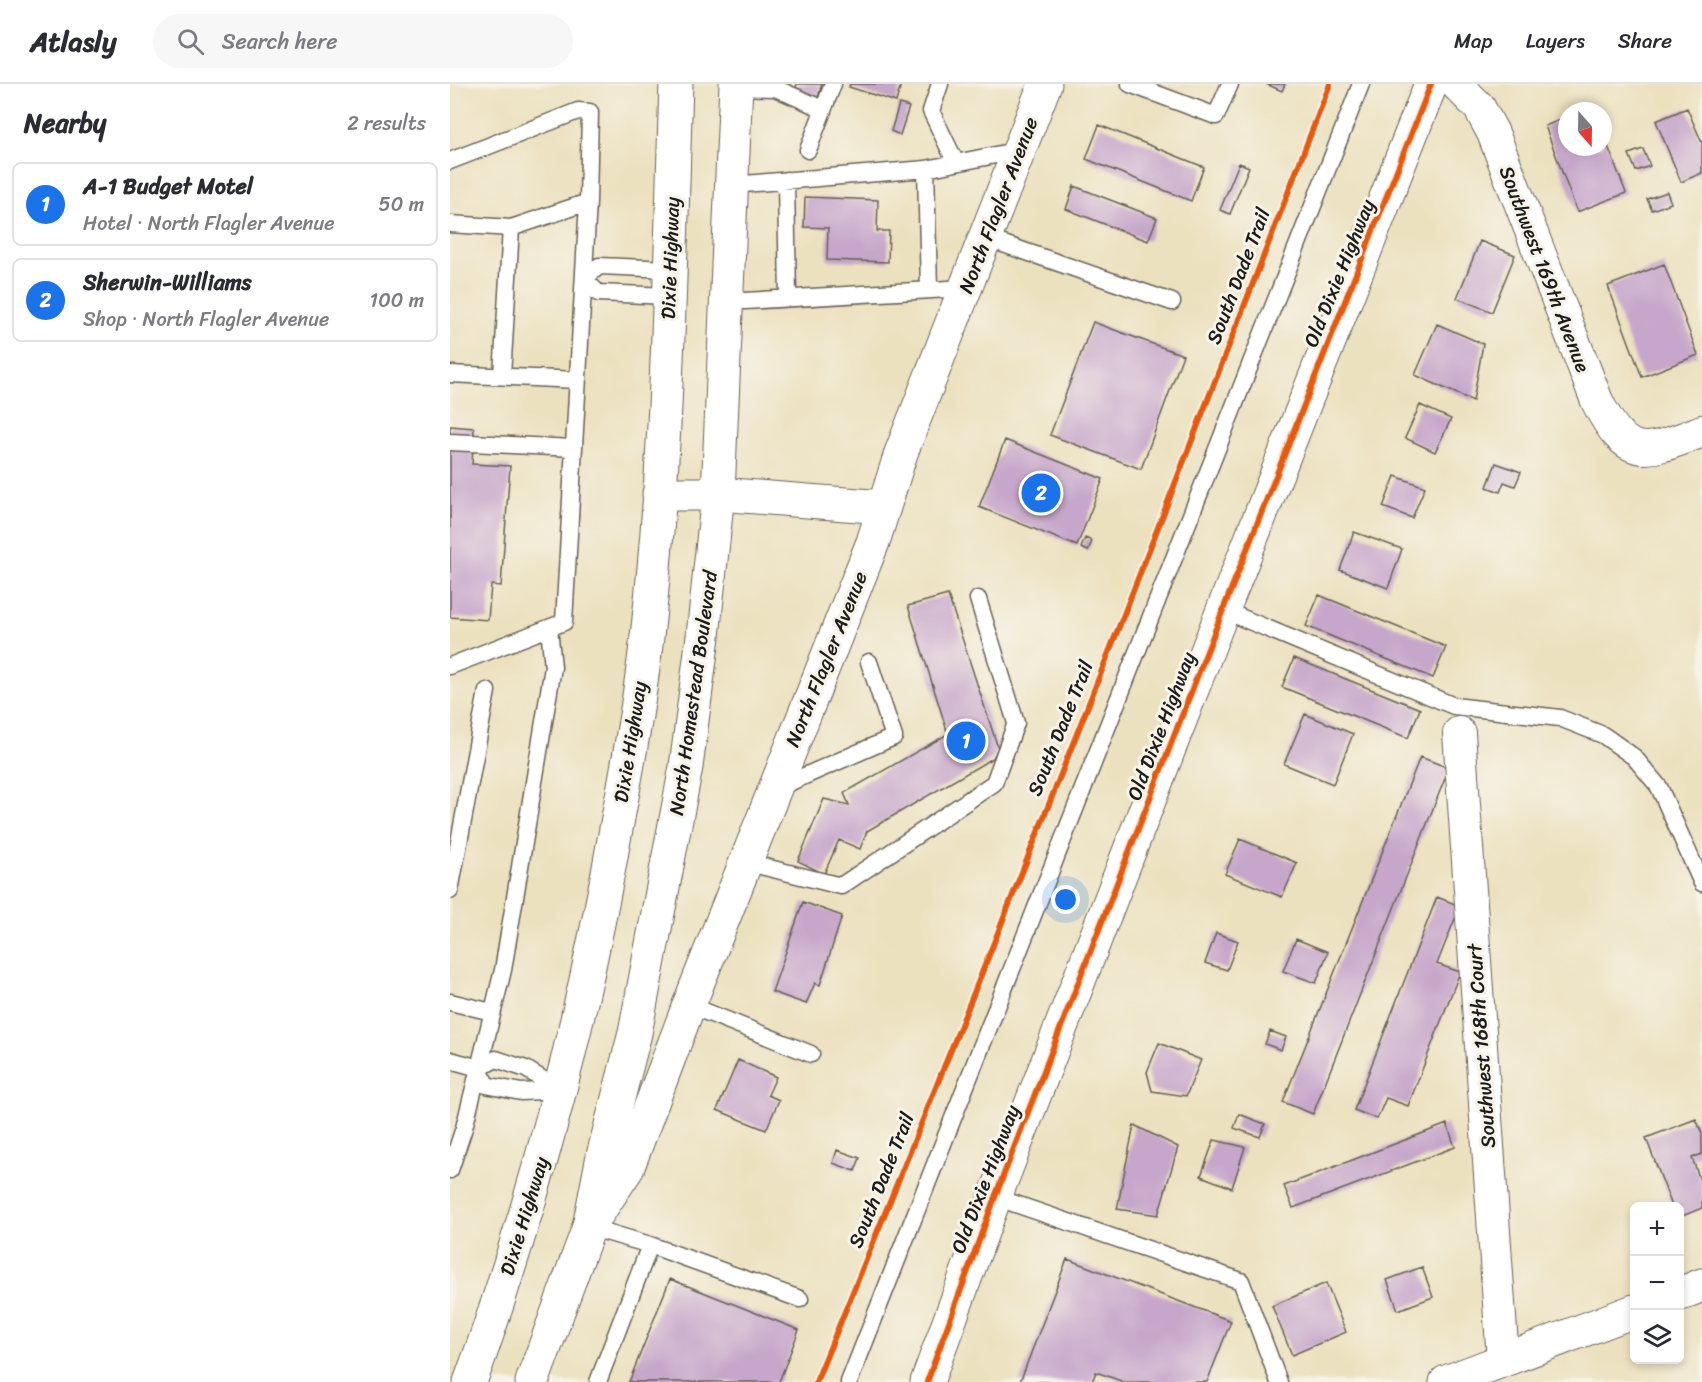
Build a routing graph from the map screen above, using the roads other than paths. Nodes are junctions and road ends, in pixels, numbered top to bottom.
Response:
1 (676, 84) edge
2 (833, 84) edge
3 (939, 84) edge
4 (1045, 84) edge
5 (1130, 84) edge
6 (1230, 84) edge
7 (1361, 84) edge
8 (1431, 84) edge
9 (1456, 84) edge
10 (736, 85) edge
11 (824, 109) junction
12 (808, 150) dead end
13 (1020, 150) junction
14 (450, 161) edge
15 (956, 163) junction
16 (926, 169) junction
17 (786, 180) junction
18 (732, 185) junction
19 (588, 202) junction
20 (450, 224) edge
21 (511, 228) junction
22 (986, 238) junction
23 (584, 279) junction
24 (669, 282) junction
25 (966, 288) junction
26 (929, 289) junction
27 (788, 298) junction
28 (727, 302) junction
29 (1172, 302) dead end
30 (450, 374) edge
31 (502, 376) junction
32 (578, 380) junction
33 (1702, 431) edge
34 (450, 442) edge
35 (574, 448) junction
36 (659, 494) junction
37 (718, 494) junction
38 (884, 507) junction
39 (978, 599) dead end
40 (1223, 610) junction
41 (549, 628) junction
42 (869, 662) dead end
43 (450, 666) edge
44 (487, 691) dead end
45 (1456, 719) junction
46 (774, 790) junction
47 (745, 862) junction
48 (1702, 883) edge
49 (450, 891) edge
50 (450, 1002) edge
51 (689, 1005) junction
52 (492, 1012) junction
53 (811, 1054) dead end
54 (450, 1060) edge
55 (479, 1068) junction
56 (560, 1090) junction
57 (450, 1170) edge
58 (995, 1197) junction
59 (589, 1227) junction
60 (650, 1245) junction
61 (1702, 1286) edge
62 (1684, 1293) edge
63 (800, 1299) dead end
64 (1630, 1313) edge
65 (1503, 1360) junction
66 (540, 1380) edge
67 (1453, 1381) edge
68 (470, 1382) edge
69 (598, 1382) edge
70 (849, 1382) edge
71 (927, 1382) edge
72 (1280, 1382) edge

1 - 24 main road, Dixie Highway
2 - 11 lane
3 - 15 lane
4 - 13 main road, North Flagler Avenue
5 - 6 lane
7 - 70 lane
8 - 40 main road, Old Dixie Highway
9 - 33 street, Southwest 169th Avenue
10 - 11 lane
10 - 18 main road, North Homestead Boulevard
11 - 12 lane
13 - 15 lane
13 - 22 main road, North Flagler Avenue
14 - 19 lane
15 - 16 lane
16 - 17 lane
16 - 26 lane
17 - 18 lane
17 - 27 lane
18 - 28 main road, North Homestead Boulevard
19 - 21 lane
19 - 23 lane
20 - 21 lane
21 - 31 lane
22 - 25 main road, North Flagler Avenue
22 - 29 lane
23 - 24 lane
23 - 24 lane
23 - 32 lane
24 - 36 main road, Dixie Highway
25 - 26 lane
25 - 38 main road, North Flagler Avenue
26 - 27 lane
27 - 28 lane
28 - 37 main road, North Homestead Boulevard
30 - 31 lane
31 - 32 lane
32 - 35 lane
34 - 35 lane
35 - 41 lane
36 - 37 main road
36 - 56 main road, Dixie Highway
37 - 38 main road
37 - 59 main road, North Homestead Boulevard
38 - 46 main road, North Flagler Avenue
39 - 47 lane
40 - 45 lane
40 - 58 main road, Old Dixie Highway
41 - 43 lane
41 - 52 lane
42 - 46 lane
44 - 49 lane
45 - 48 lane
45 - 65 street, Southwest 168th Court
46 - 47 main road, North Flagler Avenue
47 - 51 main road, North Flagler Avenue
50 - 52 lane
51 - 53 lane
51 - 59 main road, North Flagler Avenue
52 - 55 lane
54 - 55 lane
55 - 56 lane
55 - 56 lane
55 - 57 lane
56 - 68 main road, Dixie Highway
58 - 71 main road, Old Dixie Highway
58 - 72 lane
59 - 60 lane
59 - 66 main road, North Homestead Boulevard
60 - 63 lane
60 - 69 lane
61 - 62 main road
64 - 65 main road
65 - 67 main road

